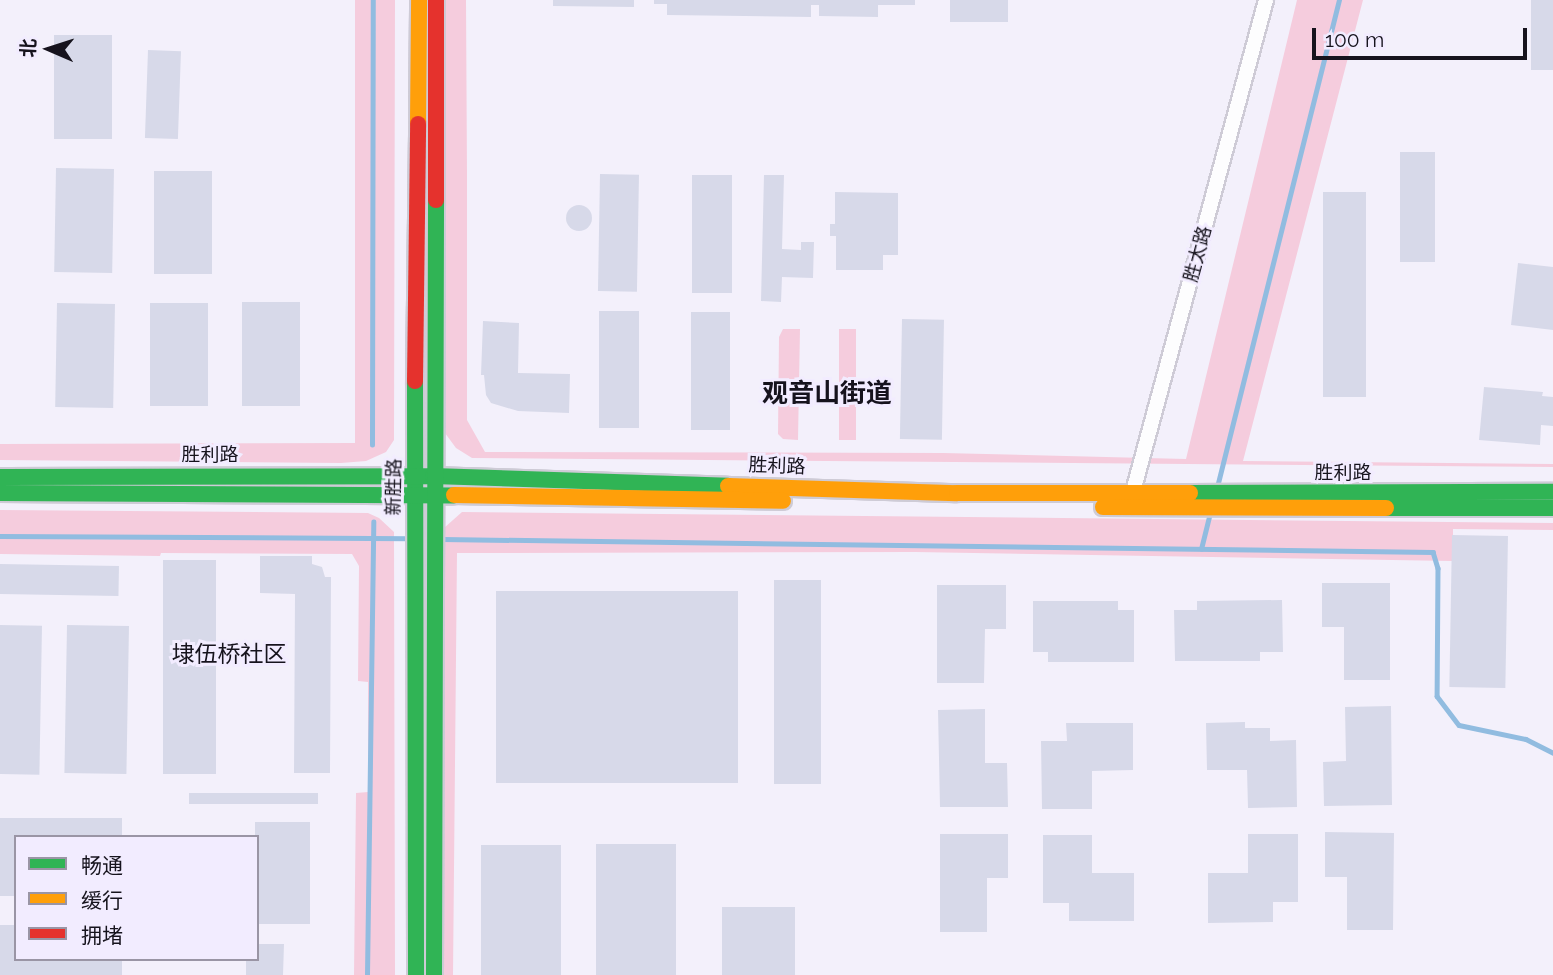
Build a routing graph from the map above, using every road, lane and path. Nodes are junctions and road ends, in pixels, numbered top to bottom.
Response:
1 (419, 0) edge
2 (436, 0) edge
3 (1266, 0) edge
4 (415, 475) junction
5 (433, 475) junction
6 (0, 477) edge
7 (1553, 492) edge
8 (0, 493) edge
9 (414, 494) junction
10 (433, 495) junction
11 (1131, 500) junction
12 (1231, 502) junction
13 (1553, 508) edge
14 (416, 975) edge
15 (434, 975) edge

1 - 4 street, 新胜路
2 - 5 street, 新胜路
3 - 11 street, 胜太路
4 - 5 street, 胜利路
4 - 6 street, 胜利路
4 - 9 street, 新胜路
5 - 10 street, 新胜路
5 - 11 street, 胜利路
7 - 12 street, 胜利路
8 - 9 street, 胜利路
9 - 10 street, 胜利路
9 - 14 street, 新胜路
10 - 11 street, 胜利路
10 - 15 street, 新胜路
11 - 12 street, 胜利路
12 - 13 street, 胜利路

